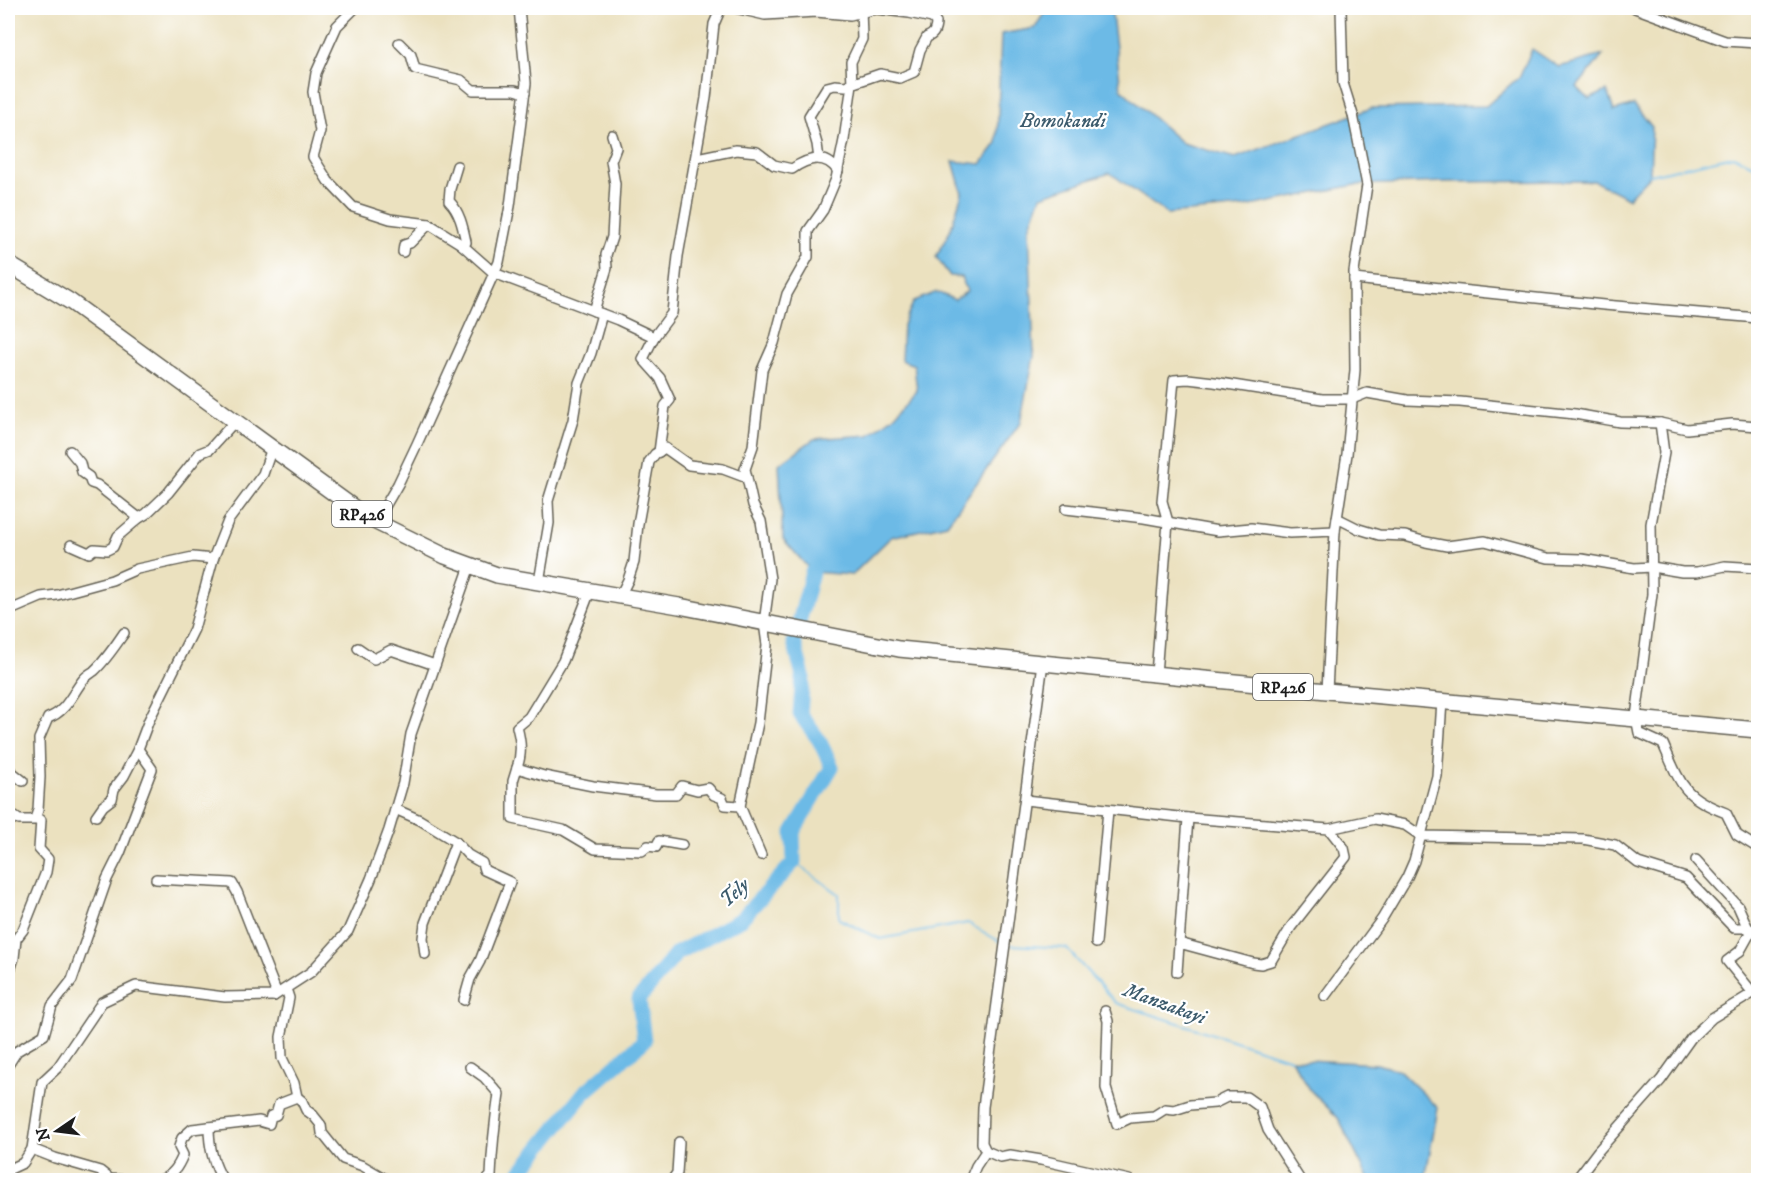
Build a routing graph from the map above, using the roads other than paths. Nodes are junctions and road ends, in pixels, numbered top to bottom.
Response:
1 (355, 8) edge
2 (519, 8) edge
3 (721, 8) edge
4 (735, 8) edge
5 (1341, 8) edge
6 (1635, 8) edge
7 (861, 10) edge
8 (1758, 43) edge
9 (399, 44) dead end
10 (472, 80) dead end
11 (852, 84) junction
12 (473, 90) junction
13 (525, 93) junction
14 (612, 135) dead end
15 (697, 158) junction
16 (819, 159) junction
17 (456, 166) dead end
18 (838, 171) junction
19 (429, 224) junction
20 (461, 243) junction
21 (403, 252) dead end
22 (8, 264) edge
23 (494, 273) junction
24 (1354, 279) junction
25 (598, 312) junction
26 (1758, 318) edge
27 (654, 337) junction
28 (1352, 399) junction
29 (235, 421) junction
30 (1660, 423) junction
31 (1758, 426) edge
32 (272, 448) junction
33 (70, 451) dead end
34 (659, 452) junction
35 (747, 478) junction
36 (1066, 509) dead end
37 (139, 518) junction
38 (1337, 518) junction
39 (376, 522) junction
40 (1168, 522) junction
41 (1335, 531) junction
42 (71, 546) dead end
43 (213, 559) junction
44 (470, 566) junction
45 (1652, 567) junction
46 (1758, 568) edge
47 (539, 582) junction
48 (590, 591) junction
49 (620, 596) junction
50 (8, 611) edge
51 (771, 624) junction
52 (124, 633) dead end
53 (358, 648) dead end
54 (1043, 663) junction
55 (435, 665) junction
56 (1156, 674) junction
57 (1327, 691) junction
58 (1442, 701) junction
59 (1636, 717) junction
60 (1758, 730) edge
61 (138, 749) junction
62 (517, 768) junction
63 (8, 770) edge
64 (23, 781) dead end
65 (1025, 800) junction
66 (740, 806) junction
67 (395, 809) junction
68 (1108, 810) junction
69 (8, 812) edge
70 (96, 816) dead end
71 (1188, 818) junction
72 (35, 819) junction
73 (1329, 829) junction
74 (1421, 836) junction
75 (456, 842) junction
76 (682, 845) dead end
77 (1758, 848) edge
78 (761, 855) dead end
79 (1696, 860) dead end
80 (156, 879) dead end
81 (1748, 928) junction
82 (1758, 933) edge
83 (1096, 943) dead end
84 (1179, 943) junction
85 (425, 954) dead end
86 (1177, 972) dead end
87 (8, 976) edge
88 (286, 989) junction
89 (274, 996) junction
90 (1325, 996) dead end
91 (464, 1000) dead end
92 (1105, 1011) dead end
93 (8, 1065) edge
94 (470, 1067) dead end
95 (297, 1097) junction
96 (209, 1127) junction
97 (679, 1142) dead end
98 (32, 1149) junction
99 (986, 1151) junction
100 (8, 1170) edge
101 (124, 1180) edge
102 (161, 1180) edge
103 (223, 1180) edge
104 (387, 1180) edge
105 (487, 1180) edge
106 (672, 1180) edge
107 (970, 1180) edge
108 (1129, 1180) edge
109 (1300, 1180) edge
110 (1576, 1180) edge

1 - 19 street
2 - 13 street
3 - 15 street
4 - 7 street
5 - 24 street
6 - 8 street
7 - 11 street
7 - 11 street
9 - 12 street
10 - 12 street
11 - 16 street
11 - 18 street
12 - 13 street
13 - 23 street
14 - 25 street
15 - 16 street
15 - 27 street
16 - 18 street
17 - 20 street
18 - 35 street
19 - 20 street
19 - 21 street
20 - 23 street
22 - 29 main road, RP426
23 - 25 street
23 - 39 street
24 - 26 street
24 - 28 street
25 - 27 street
25 - 47 street
27 - 34 street
28 - 30 street
28 - 38 street
28 - 40 street
29 - 32 main road, RP426
29 - 37 street
30 - 31 street
30 - 45 street
32 - 39 main road, RP426
32 - 43 street
33 - 37 street
34 - 35 street
34 - 49 street
35 - 51 street
36 - 40 street
37 - 42 street
38 - 41 street
38 - 45 street
39 - 44 main road, RP426
40 - 41 street
40 - 56 street
41 - 57 street
43 - 50 street
43 - 61 street
44 - 47 main road, RP426
44 - 55 street
45 - 46 street
45 - 59 street
47 - 48 main road, RP426
48 - 49 main road, RP426
48 - 62 street
49 - 51 main road, RP426
51 - 54 main road, RP426
51 - 66 street
52 - 72 street
53 - 55 street
54 - 56 main road, RP426
54 - 65 street
55 - 67 street
56 - 57 main road, RP426
57 - 58 main road, RP426
58 - 59 main road, RP426
58 - 74 street
59 - 60 main road, RP426
59 - 77 street
61 - 70 street
61 - 93 street
62 - 66 street
62 - 76 street
63 - 64 street
65 - 68 street
65 - 99 street
66 - 78 street
67 - 75 street
67 - 88 street
68 - 71 street
68 - 83 street
69 - 72 street
71 - 73 street
71 - 84 street
72 - 87 street
73 - 74 street
73 - 84 street
74 - 81 street
74 - 90 street
75 - 85 street
75 - 91 street
79 - 81 street
80 - 89 street
81 - 82 street
81 - 110 street
84 - 86 street
88 - 89 street
88 - 95 street
89 - 98 street
92 - 109 street
94 - 105 street
95 - 96 street
95 - 104 street
96 - 102 street
96 - 103 street
97 - 106 street
98 - 100 street
98 - 101 street
99 - 107 street
99 - 108 street

